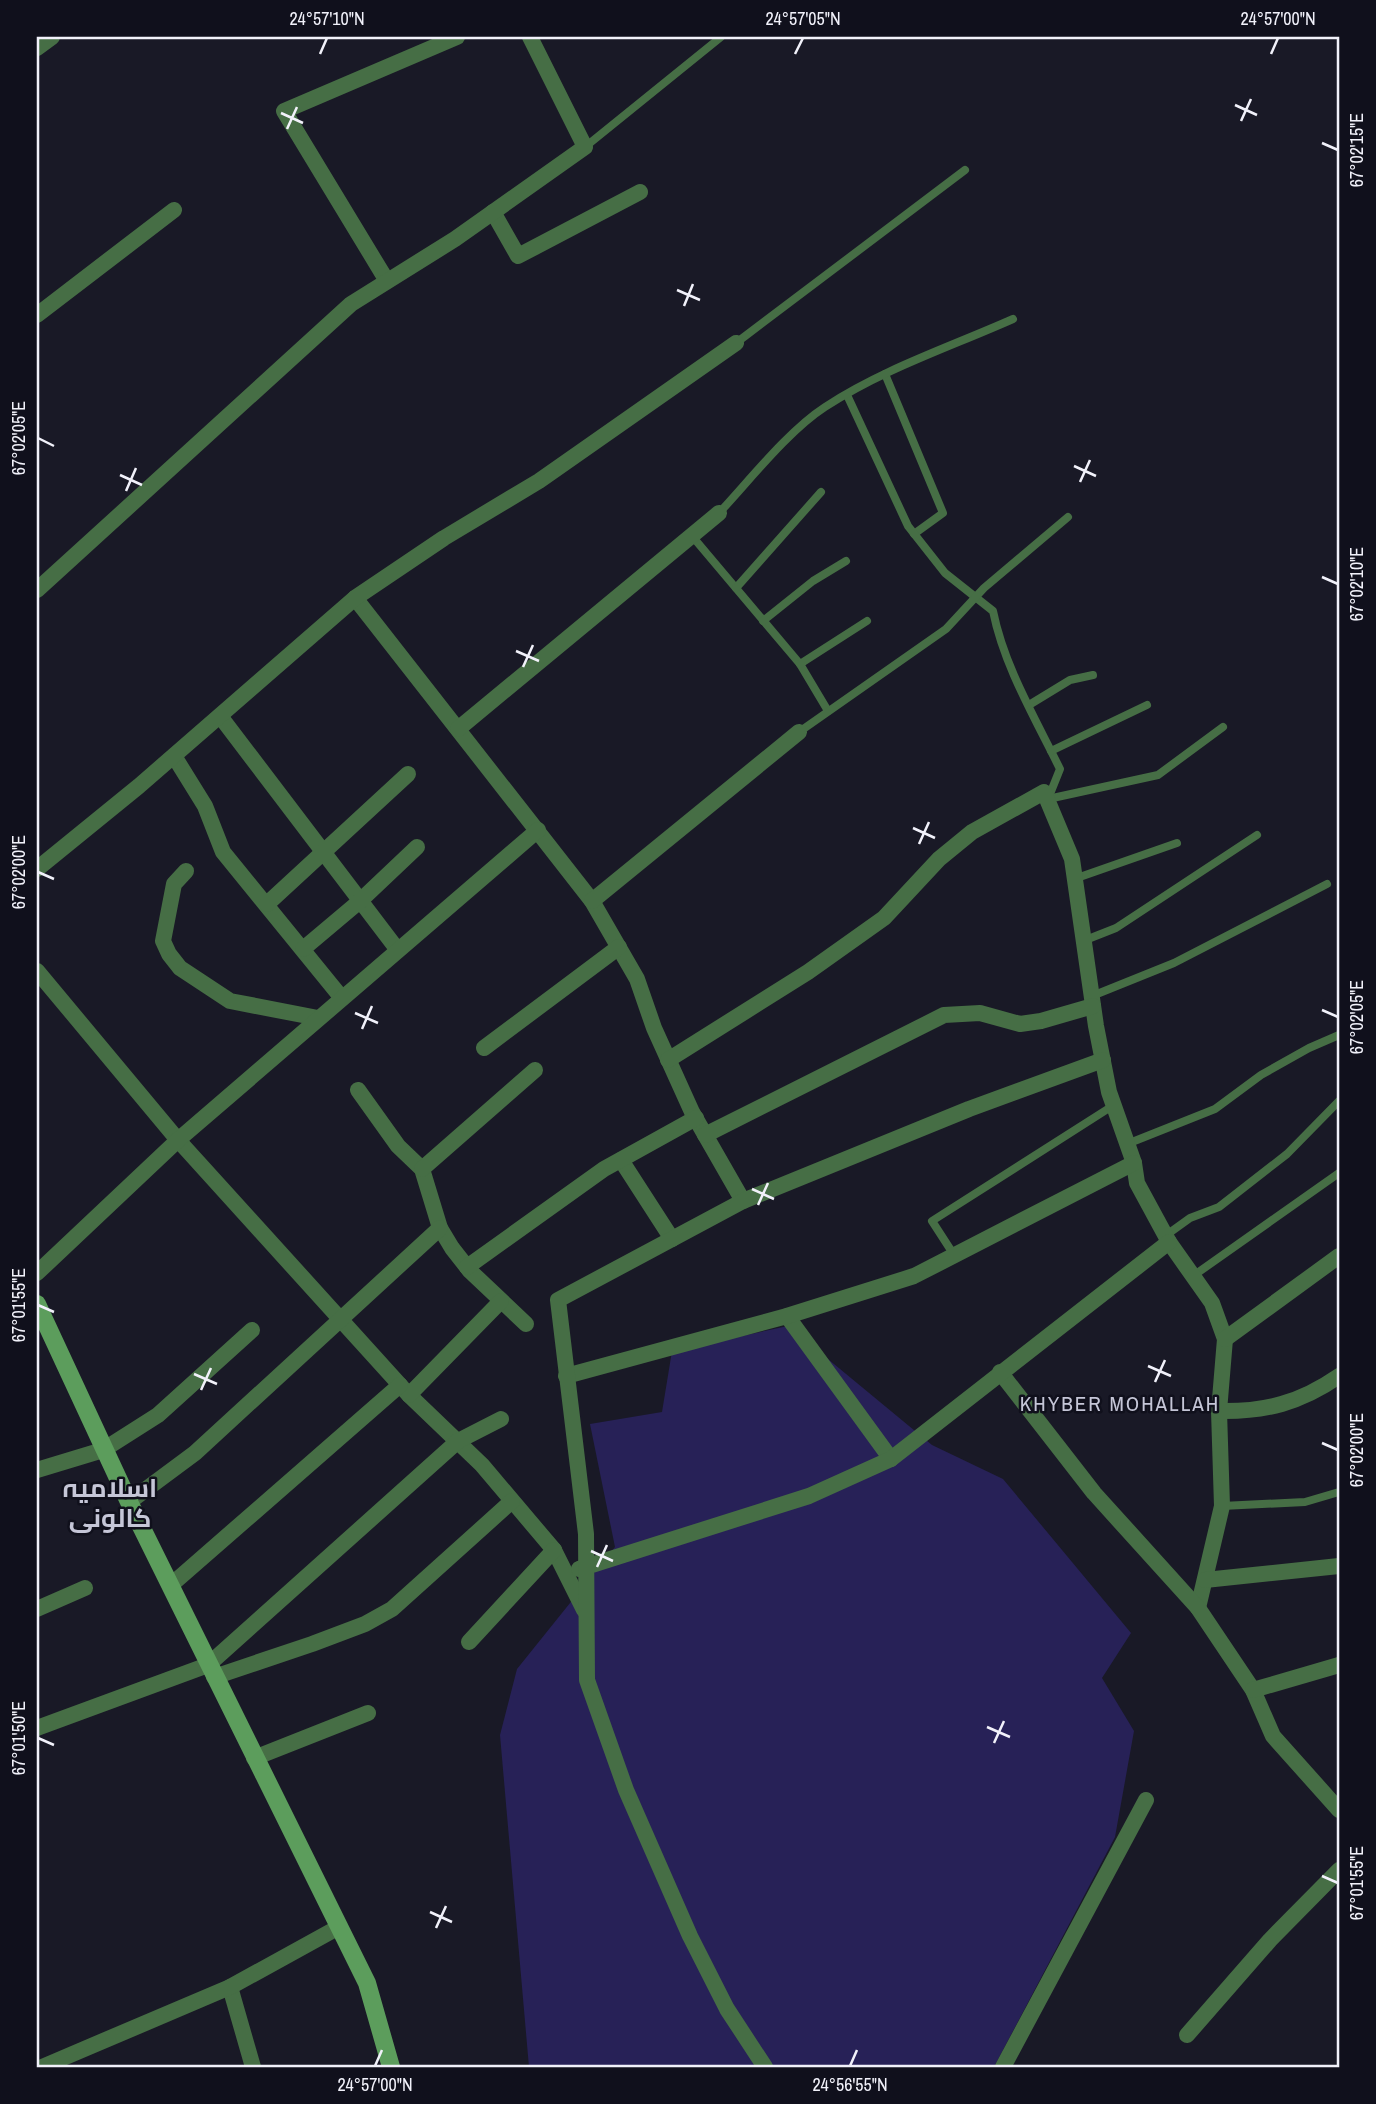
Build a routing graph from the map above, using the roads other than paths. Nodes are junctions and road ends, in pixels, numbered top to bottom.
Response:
1 (52, 37) edge
2 (457, 37) edge
3 (530, 37) edge
4 (721, 37) edge
5 (37, 48) edge
6 (585, 146) junction
7 (965, 170) dead end
8 (640, 192) dead end
9 (174, 210) dead end
10 (493, 212) junction
11 (387, 281) junction
12 (37, 315) edge
13 (1013, 318) dead end
14 (736, 342) joint
15 (886, 374) junction
16 (847, 395) junction
17 (821, 492) dead end
18 (719, 513) joint
19 (1068, 517) dead end
20 (914, 534) junction
21 (692, 536) junction
22 (846, 561) dead end
23 (736, 588) junction
24 (37, 590) edge
25 (975, 597) junction
26 (355, 598) junction
27 (763, 621) junction
28 (867, 621) dead end
29 (800, 664) junction
30 (1093, 675) dead end
31 (1029, 705) junction
32 (1147, 705) dead end
33 (828, 711) junction
34 (220, 716) junction
35 (1223, 727) dead end
36 (458, 729) junction
37 (799, 732) joint
38 (1051, 751) junction
39 (174, 756) junction
40 (408, 774) dead end
41 (1048, 799) junction
42 (538, 830) junction
43 (1258, 835) dead end
44 (1177, 843) dead end
45 (417, 847) dead end
46 (323, 852) junction
47 (37, 869) edge
48 (187, 870) dead end
49 (1074, 879) junction
50 (1327, 884) dead end
51 (360, 901) junction
52 (592, 901) junction
53 (267, 904) junction
54 (1083, 941) junction
55 (618, 947) junction
56 (303, 949) junction
57 (397, 949) junction
58 (37, 971) edge
59 (341, 998) junction
60 (1092, 1001) junction
61 (318, 1018) junction
62 (1339, 1035) edge
63 (484, 1048) dead end
64 (668, 1060) junction
65 (1103, 1060) junction
66 (535, 1070) dead end
67 (358, 1090) dead end
68 (1339, 1101) edge
69 (1114, 1105) junction
70 (696, 1118) junction
71 (705, 1135) junction
72 (178, 1140) junction
73 (1127, 1144) junction
74 (621, 1160) junction
75 (1134, 1163) junction
76 (422, 1168) junction
77 (1339, 1173) edge
78 (743, 1201) junction
79 (440, 1228) junction
80 (672, 1239) junction
81 (1167, 1240) junction
82 (954, 1255) junction
83 (1339, 1256) edge
84 (467, 1266) junction
85 (37, 1273) edge
86 (1193, 1276) junction
87 (501, 1301) junction
88 (37, 1304) edge
89 (788, 1315) junction
90 (341, 1317) junction
91 (526, 1324) dead end
92 (252, 1330) dead end
93 (1225, 1339) junction
94 (1000, 1372) junction
95 (566, 1376) junction
96 (1339, 1376) edge
97 (405, 1390) junction
98 (1219, 1411) junction
99 (501, 1419) dead end
100 (458, 1441) junction
101 (103, 1450) junction
102 (891, 1459) junction
103 (37, 1470) edge
104 (1339, 1492) edge
105 (512, 1501) junction
106 (129, 1502) junction
107 (1222, 1506) junction
108 (554, 1550) junction
109 (586, 1566) junction
110 (1339, 1566) edge
111 (566, 1573) junction
112 (1205, 1580) junction
113 (171, 1585) junction
114 (85, 1588) dead end
115 (1198, 1608) junction
116 (37, 1609) edge
117 (586, 1612) junction
118 (469, 1642) dead end
119 (1339, 1665) edge
120 (211, 1671) junction
121 (1253, 1690) junction
122 (368, 1713) dead end
123 (37, 1728) edge
124 (254, 1758) junction
125 (1146, 1800) dead end
126 (1339, 1810) edge
127 (1339, 1870) edge
128 (339, 1927) junction
129 (230, 1987) junction
130 (1187, 2035) dead end
131 (42, 2067) edge
132 (253, 2067) edge
133 (391, 2067) edge
134 (765, 2067) edge
135 (1003, 2067) edge

1 - 5 street
2 - 11 street
3 - 6 street
4 - 6 lane
6 - 10 street
7 - 14 lane
8 - 10 street
9 - 12 street
10 - 11 street
11 - 24 street
13 - 15 lane
14 - 26 street
15 - 16 lane
15 - 20 lane
16 - 18 lane
16 - 20 lane
17 - 23 lane
18 - 21 street
19 - 25 lane
20 - 25 lane
21 - 23 lane
21 - 36 street
22 - 27 lane
23 - 27 lane
25 - 31 lane
25 - 33 lane
26 - 34 street
26 - 36 street
27 - 29 lane
28 - 29 lane
29 - 33 lane
30 - 31 lane
31 - 38 lane
32 - 38 lane
33 - 37 lane
34 - 39 street
34 - 46 street
35 - 41 lane
36 - 42 street
37 - 52 street
38 - 41 lane
39 - 47 street
39 - 53 street
40 - 46 street
41 - 49 street
41 - 64 street
42 - 52 street
42 - 57 street
43 - 54 lane
44 - 49 lane
45 - 51 street
46 - 51 street
46 - 53 street
48 - 61 street
49 - 54 street
50 - 60 lane
51 - 56 street
51 - 57 street
52 - 55 street
53 - 56 street
54 - 60 street
55 - 63 street
55 - 64 street
56 - 59 street
57 - 59 street
58 - 72 street
59 - 61 street
60 - 65 street
60 - 71 street
61 - 72 street
62 - 73 lane
64 - 70 street
65 - 69 street
65 - 78 street
66 - 76 street
67 - 76 street
68 - 81 lane
69 - 73 street
69 - 82 lane
70 - 71 street
70 - 74 street
71 - 78 street
72 - 85 street
72 - 90 street
73 - 75 street
74 - 80 street
74 - 84 street
75 - 81 street
75 - 82 street
76 - 79 street
77 - 86 lane
78 - 80 street
79 - 84 street
79 - 90 street
80 - 95 street
81 - 86 street
81 - 94 street
82 - 89 street
83 - 93 street
84 - 87 street
86 - 93 street
87 - 91 street
87 - 97 street
88 - 101 street
89 - 95 street
89 - 102 street
90 - 97 street
90 - 106 street
92 - 101 street
93 - 98 street
94 - 102 street
94 - 115 street
95 - 109 street
96 - 98 street
97 - 100 street
97 - 113 street
98 - 107 street
99 - 100 street
100 - 105 street
100 - 120 street
101 - 103 street
101 - 106 street
102 - 109 street
104 - 107 lane
105 - 108 street
105 - 120 street
106 - 113 street
107 - 112 street
108 - 111 street
108 - 118 street
109 - 111 street
109 - 117 street
110 - 112 street
111 - 117 street
112 - 115 street
113 - 120 street
114 - 116 street
115 - 121 street
117 - 134 street
119 - 121 street
120 - 123 street
120 - 124 street
121 - 126 street
122 - 124 street
124 - 128 street
125 - 135 street
127 - 130 street
128 - 129 street
128 - 133 street
129 - 131 street
129 - 132 street

